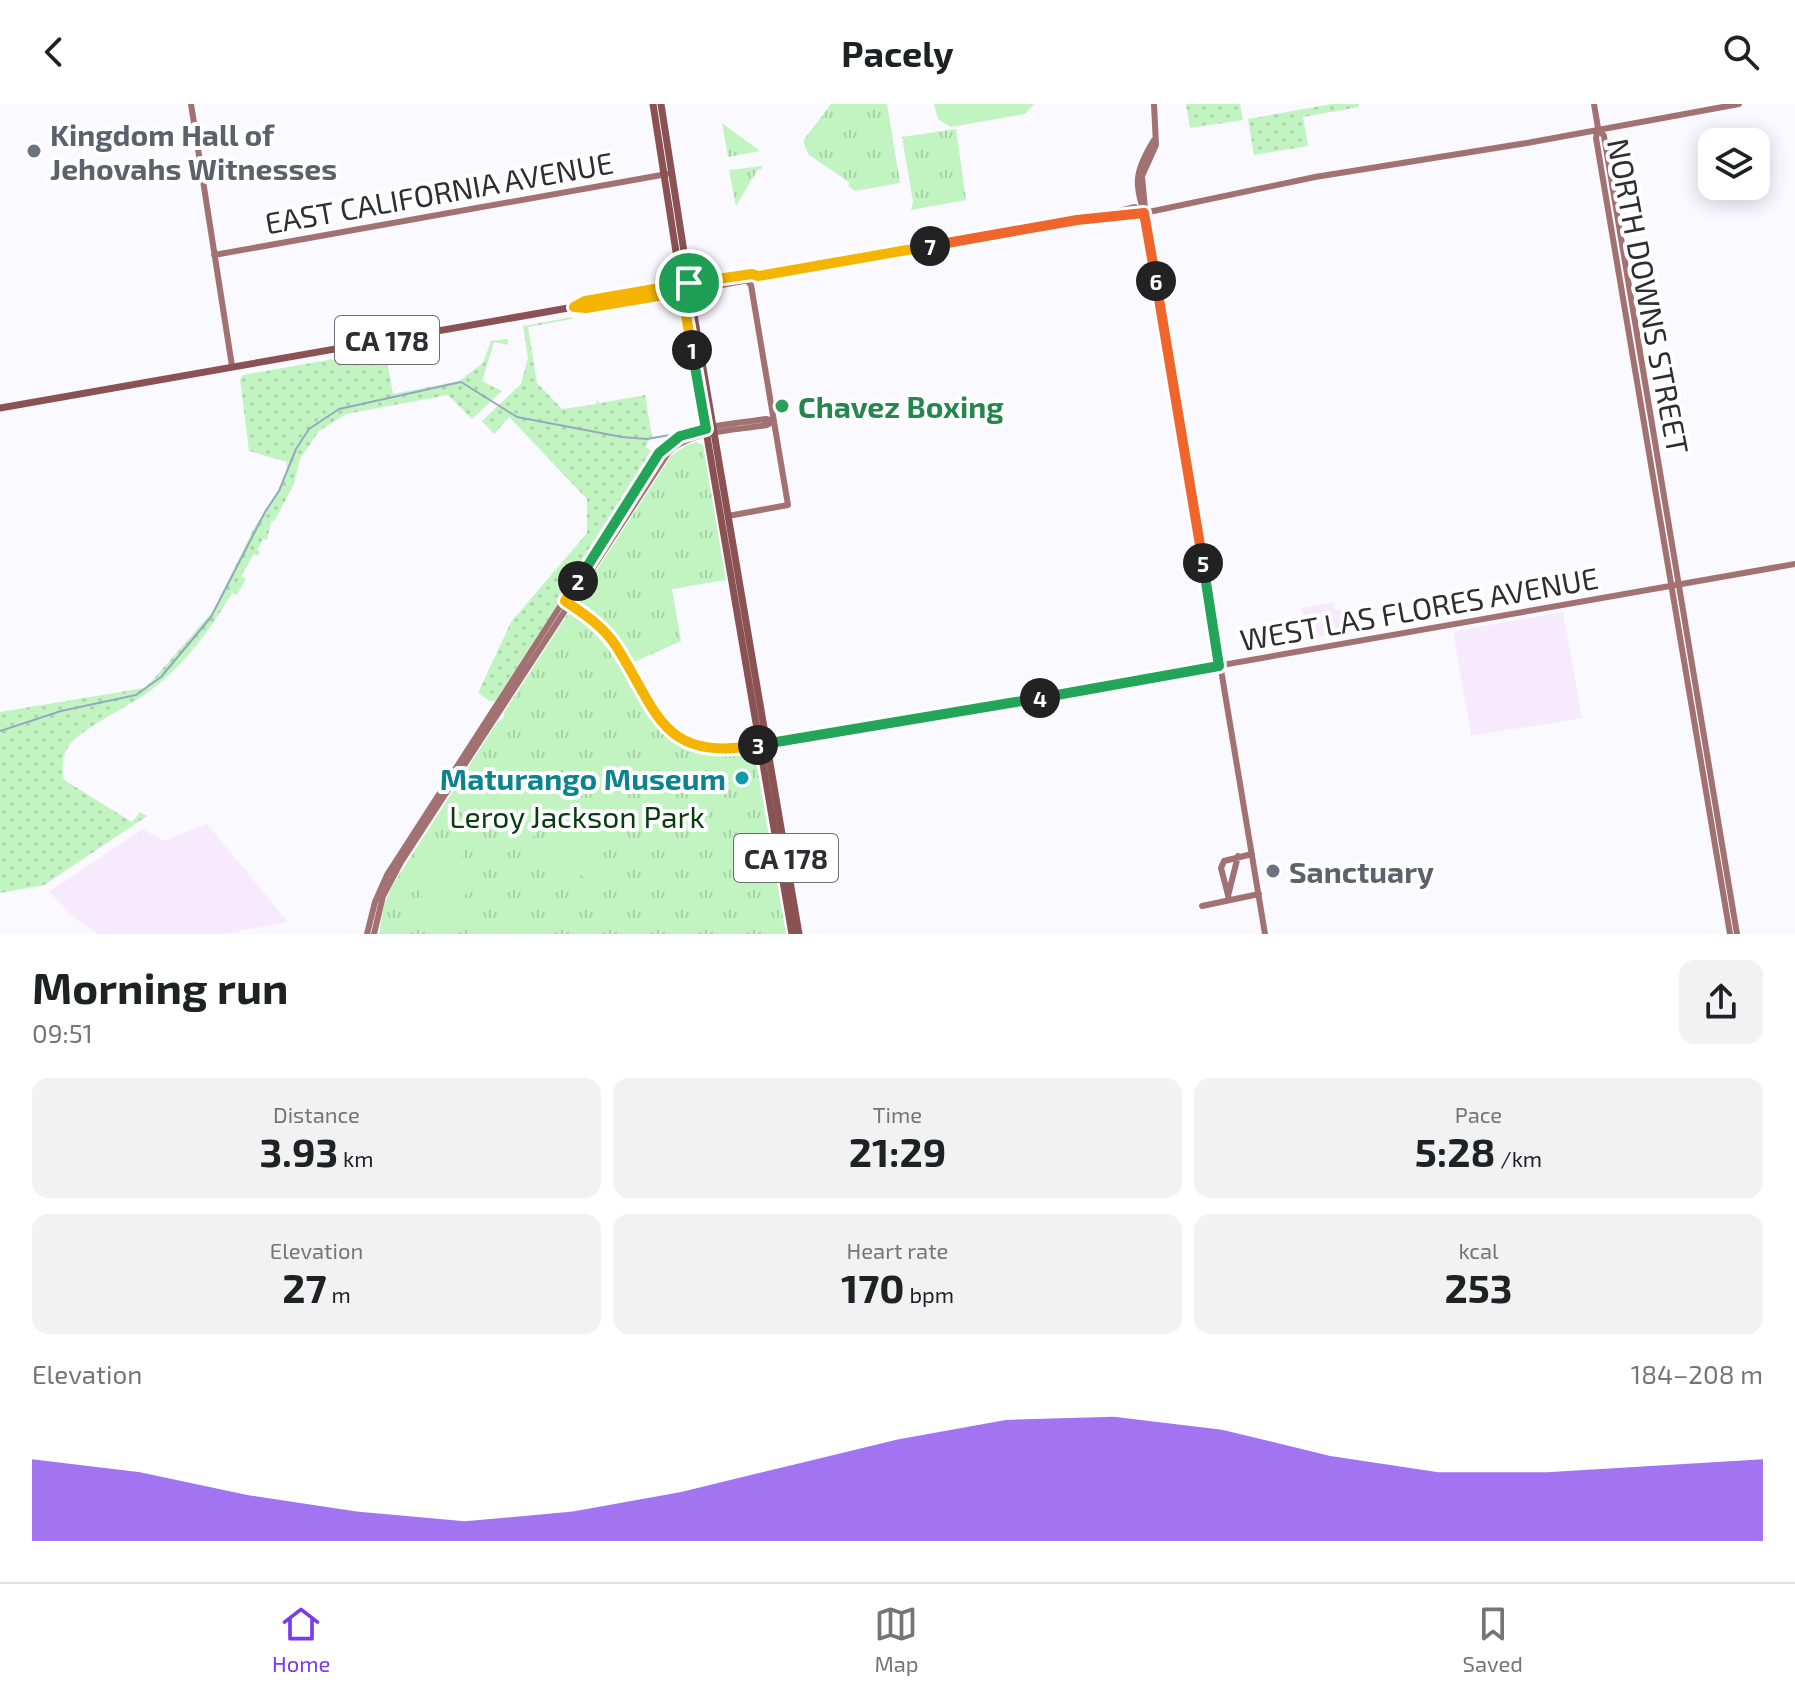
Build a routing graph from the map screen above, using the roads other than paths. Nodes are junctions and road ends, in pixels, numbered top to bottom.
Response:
1 (191, 104) edge
2 (653, 104) edge
3 (661, 104) edge
4 (1154, 104) edge
5 (1594, 104) edge
6 (1739, 104) edge
7 (1598, 128) junction
8 (668, 174) junction
9 (1144, 213) junction
10 (214, 255) junction
11 (758, 276) junction
12 (747, 281) junction
13 (685, 287) junction
14 (232, 366) junction
15 (695, 367) junction
16 (708, 396) junction
17 (0, 408) edge
18 (774, 421) junction
19 (710, 432) junction
20 (715, 480) junction
21 (728, 516) junction
22 (1795, 564) edge
23 (1679, 584) junction
24 (1670, 586) junction
25 (568, 603) junction
26 (1219, 666) junction
27 (763, 745) junction
28 (775, 835) junction
29 (1252, 854) junction
30 (1238, 856) junction
31 (788, 866) junction
32 (1259, 894) junction
33 (1228, 898) junction
34 (1202, 906) dead end
35 (371, 934) edge
36 (792, 934) edge
37 (799, 934) edge
38 (1265, 934) edge
39 (1730, 934) edge
40 (1737, 934) edge

1 - 10 main road
2 - 8 main road
3 - 8 main road
4 - 9 main road
5 - 7 main road
6 - 7 main road
7 - 9 main road
7 - 23 main road, NORTH DOWNS STREET
7 - 24 main road, NORTH DOWNS STREET
8 - 10 main road, EAST CALIFORNIA AVENUE
8 - 13 main road
9 - 11 main road
9 - 26 main road
10 - 14 main road
11 - 12 main road
11 - 13 main road
12 - 13 main road
12 - 18 main road
13 - 14 main road, CA 178
13 - 15 main road, CA 178
13 - 16 main road, CA 178
14 - 17 main road, CA 178
15 - 16 main road
15 - 19 main road, CA 178
16 - 19 main road, CA 178
18 - 19 main road
18 - 21 main road
19 - 20 main road, CA 178
19 - 21 main road, CA 178
19 - 25 main road
20 - 21 main road
20 - 27 main road, CA 178
21 - 27 main road, CA 178
22 - 23 main road, WEST LAS FLORES AVENUE
23 - 24 main road, WEST LAS FLORES AVENUE
23 - 40 main road, NORTH DOWNS STREET
24 - 26 main road, WEST LAS FLORES AVENUE
24 - 39 main road, NORTH DOWNS STREET
25 - 27 main road, WEST LAS FLORES AVENUE
25 - 35 main road
25 - 35 main road
26 - 27 main road, WEST LAS FLORES AVENUE
26 - 29 main road
27 - 28 main road, CA 178
27 - 31 main road, CA 178
28 - 31 main road
28 - 36 main road, CA 178
29 - 30 main road
29 - 32 main road
30 - 33 main road
30 - 33 main road
31 - 37 main road, CA 178
32 - 33 main road
32 - 38 main road
33 - 34 main road

